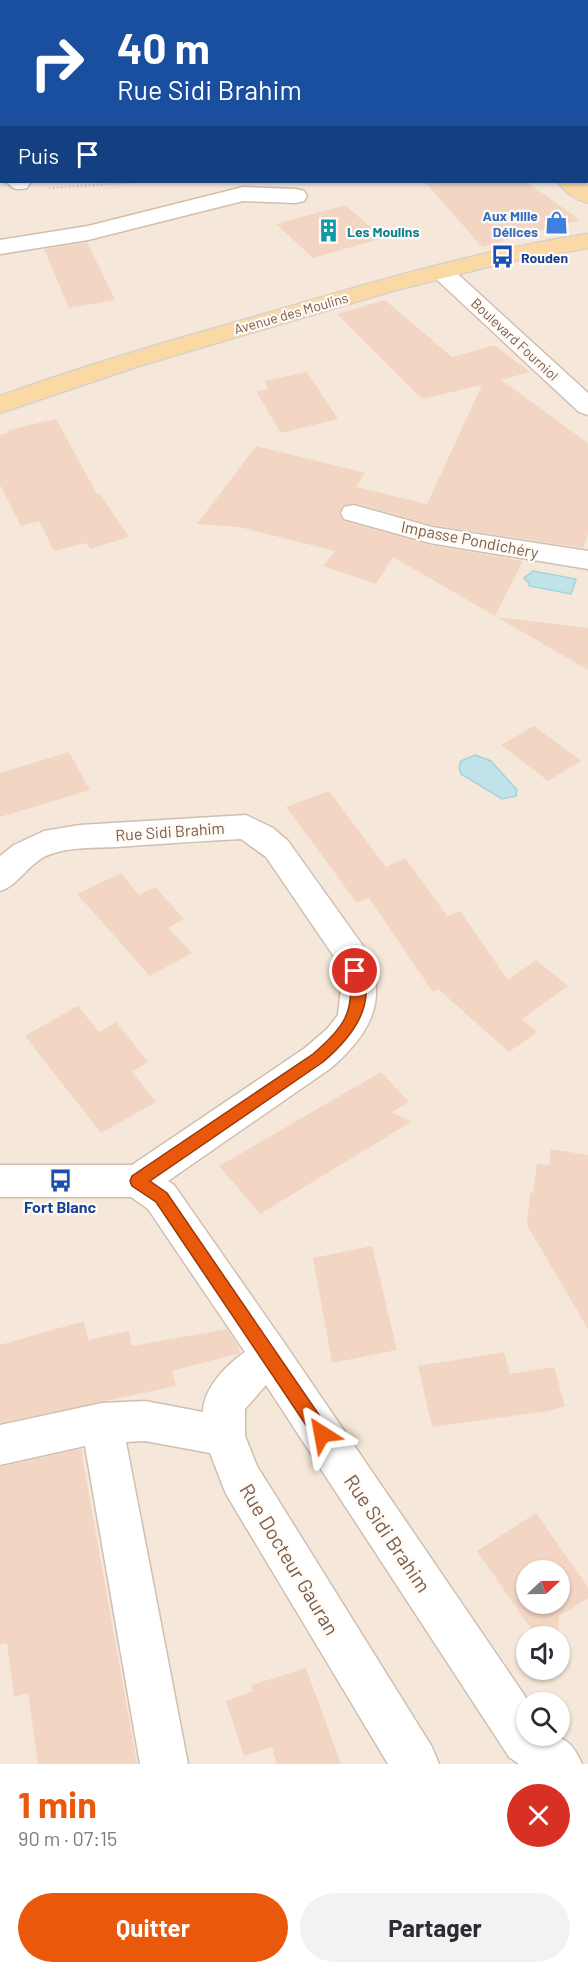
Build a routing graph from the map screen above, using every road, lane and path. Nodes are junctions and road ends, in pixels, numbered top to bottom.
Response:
1 (123, 183) edge
2 (569, 183) edge
3 (47, 188) dead end
4 (296, 196) dead end
5 (588, 196) edge
6 (588, 241) edge
7 (0, 247) edge
8 (442, 272) junction
9 (2, 403) edge
10 (588, 407) edge
11 (354, 513) dead end
12 (588, 560) edge
13 (0, 879) edge
14 (0, 1181) edge
15 (138, 1181) junction
16 (272, 1357) junction
17 (102, 1423) junction
18 (224, 1436) junction
19 (0, 1445) edge
20 (164, 1764) edge
21 (415, 1764) edge
22 (558, 1764) edge

1 - 3 path
2 - 5 main road
4 - 7 street
6 - 8 main road, Avenue des Moulins
8 - 9 main road, Avenue des Moulins
8 - 10 street, Boulevard Fourniol
11 - 12 street, Impasse Pondichéry
13 - 15 street, Rue Sidi Brahim
14 - 15 street
15 - 16 street, Rue Sidi Brahim
16 - 18 street, Rue Docteur Gauran
16 - 22 street, Rue Sidi Brahim
17 - 18 street
17 - 19 street
17 - 20 street
18 - 21 street, Rue Docteur Gauran

